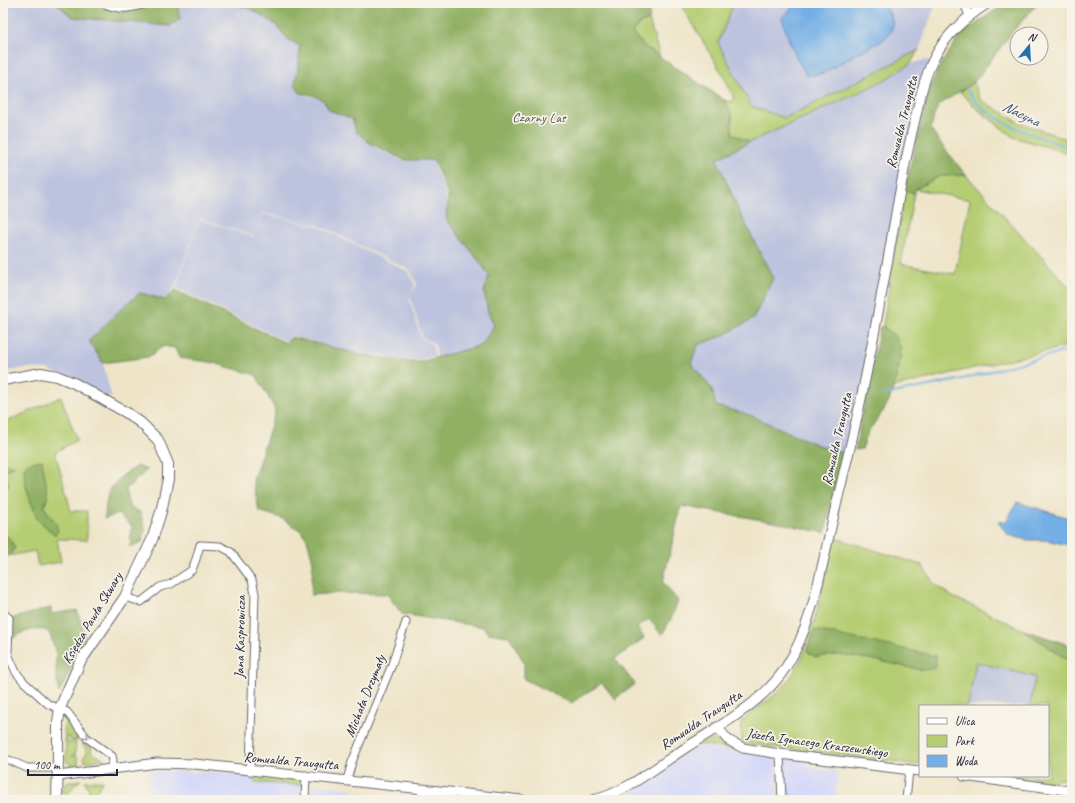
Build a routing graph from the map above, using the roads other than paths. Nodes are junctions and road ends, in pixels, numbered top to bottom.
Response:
1 (102, 3) edge
2 (149, 3) edge
3 (964, 3) edge
4 (988, 3) edge
5 (969, 16) junction
6 (3, 380) edge
7 (125, 597) junction
8 (3, 613) edge
9 (406, 622) dead end
10 (60, 708) junction
11 (717, 727) junction
12 (780, 754) junction
13 (3, 760) edge
14 (110, 769) junction
15 (250, 770) junction
16 (909, 770) junction
17 (919, 771) edge
18 (58, 772) junction
19 (306, 776) junction
20 (971, 777) edge
21 (347, 780) junction
22 (422, 789) junction
23 (1072, 791) edge
24 (606, 799) edge
25 (57, 800) edge
26 (305, 800) edge
27 (421, 800) edge
28 (520, 800) edge
29 (593, 800) edge
30 (782, 800) edge
31 (906, 800) edge

1 - 2 street
3 - 5 street
4 - 5 street, Romualda Traugutta
5 - 11 street, Romualda Traugutta
6 - 7 main road, Księdza Pawła Skwary
7 - 10 main road, Księdza Pawła Skwary
7 - 15 street, Jana Kasprowicza
8 - 10 street
9 - 21 street, Michała Drzymały
10 -> 14 street
10 - 18 main road, Księdza Pawła Skwary
11 - 12 street, Józefa Ignacego Kraszewskiego
11 - 24 street, Romualda Traugutta
12 - 16 street, Józefa Ignacego Kraszewskiego
12 - 30 street
13 - 18 street
14 - 15 street, Romualda Traugutta
14 - 18 street, Romualda Traugutta
15 - 19 street, Romualda Traugutta
16 - 17 street, Józefa Ignacego Kraszewskiego
16 - 31 street
18 - 25 main road, Księdza Pawła Skwary
19 - 21 street, Romualda Traugutta
19 - 26 street
20 - 23 street
21 - 22 street, Romualda Traugutta
22 - 27 street
22 - 28 street, Romualda Traugutta
24 - 29 street, Romualda Traugutta

